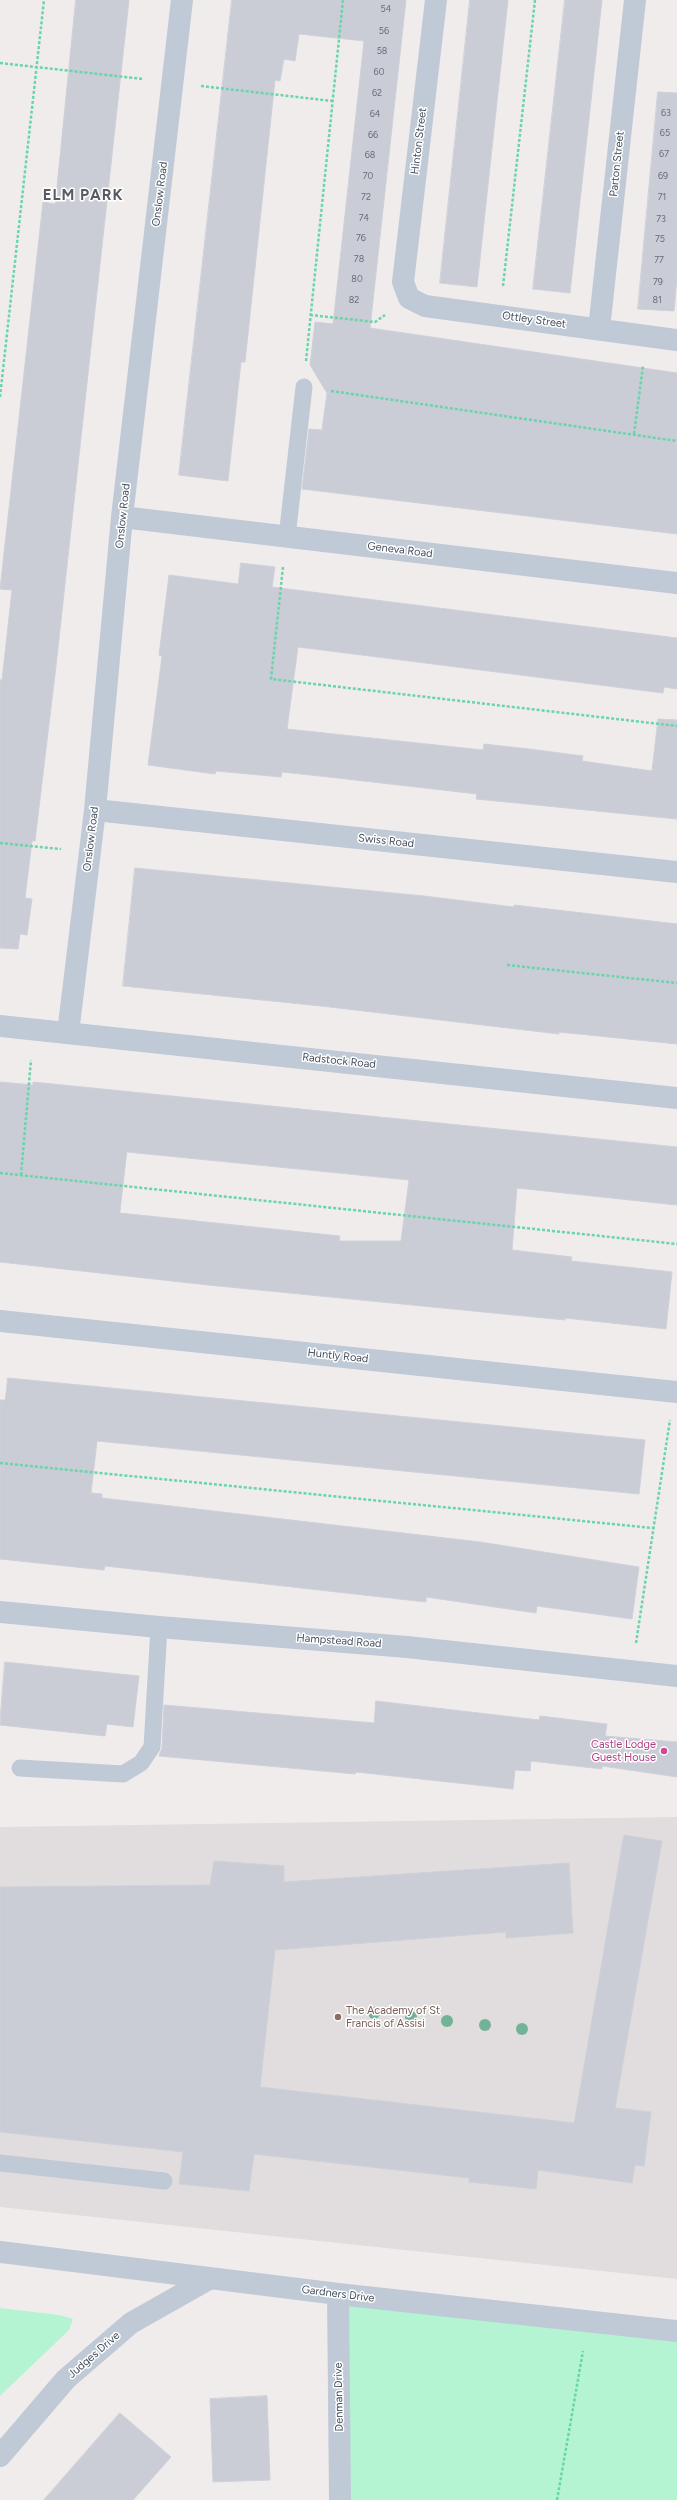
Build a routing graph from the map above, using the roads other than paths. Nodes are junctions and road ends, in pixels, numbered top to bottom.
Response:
1 (182, 0) edge
2 (436, 0) edge
3 (635, 0) edge
4 (406, 290) joint
5 (599, 329) junction
6 (677, 340) edge
7 (304, 387) road end
8 (122, 517) junction
9 (287, 537) junction
10 (677, 583) edge
11 (94, 810) junction
12 (677, 872) edge
13 (0, 1026) edge
14 (68, 1033) junction
15 (677, 1098) edge
16 (0, 1321) edge
17 (676, 1392) edge
18 (0, 1612) edge
19 (159, 1627) junction
20 (677, 1676) edge
21 (20, 1768) dead end
22 (0, 2163) edge
23 (164, 2180) dead end
24 (0, 2252) edge
25 (209, 2279) junction
26 (338, 2294) junction
27 (677, 2331) edge
28 (0, 2456) edge
29 (340, 2500) edge

1 - 8 street, Onslow Road
2 - 4 street, Hinton Street
3 - 5 street, Parton Street
4 - 5 street, Ottley Street
5 - 6 street, Ottley Street
7 - 9 lane
8 - 9 street, Geneva Road
8 - 11 street, Onslow Road
9 - 10 street, Geneva Road
11 - 12 street, Swiss Road
11 - 14 street, Onslow Road
13 - 14 street, Radstock Road
14 - 15 street, Radstock Road
16 - 17 street, Huntly Road
18 - 19 street, Hampstead Road
19 - 20 street, Hampstead Road
19 - 21 lane
22 - 23 lane
24 - 25 street, Gardners Drive
25 - 26 street, Gardners Drive
25 - 28 street, Judges Drive
26 - 27 street, Gardners Drive
26 - 29 street, Denman Drive

